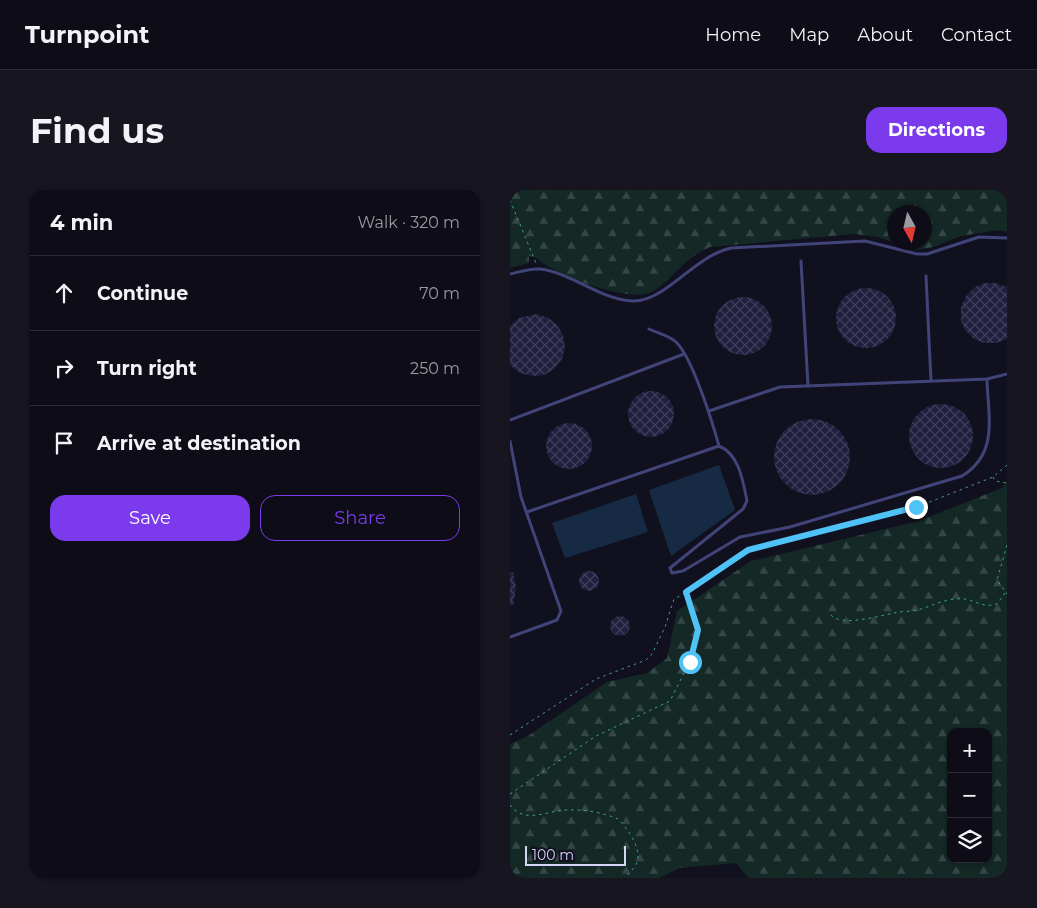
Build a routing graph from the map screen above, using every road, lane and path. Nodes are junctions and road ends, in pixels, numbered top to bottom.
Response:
1 (510, 200) edge
2 (1007, 238) edge
3 (801, 261) dead end
4 (538, 269) junction
5 (510, 274) edge
6 (926, 276) dead end
7 (649, 329) dead end
8 (684, 354) junction
9 (1007, 374) edge
10 (987, 379) junction
11 (931, 381) junction
12 (808, 386) junction
13 (708, 410) junction
14 (510, 420) edge
15 (510, 441) edge
16 (719, 446) junction
17 (1007, 465) edge
18 (515, 469) junction
19 (510, 470) edge
20 (993, 477) junction
21 (1007, 483) edge
22 (527, 512) junction
23 (1007, 546) edge
24 (686, 592) junction
25 (1006, 594) edge
26 (831, 615) dead end
27 (510, 637) edge
28 (510, 735) edge
29 (510, 794) edge
30 (510, 806) edge
31 (625, 878) edge

1 - 4 path
2 - 4 lane
3 - 12 lane
4 - 5 lane
6 - 11 lane
7 - 8 lane
8 - 13 lane
8 - 14 lane
9 - 10 lane
10 - 11 lane
10 - 16 lane
11 - 12 lane
12 - 13 lane
13 - 16 lane
15 - 18 lane
16 - 22 lane
17 - 20 path
18 - 19 lane
18 - 22 lane
20 - 21 path
20 - 24 path
22 - 27 lane
23 - 25 path
24 - 28 path
24 - 29 path
25 - 26 path
30 - 31 path

